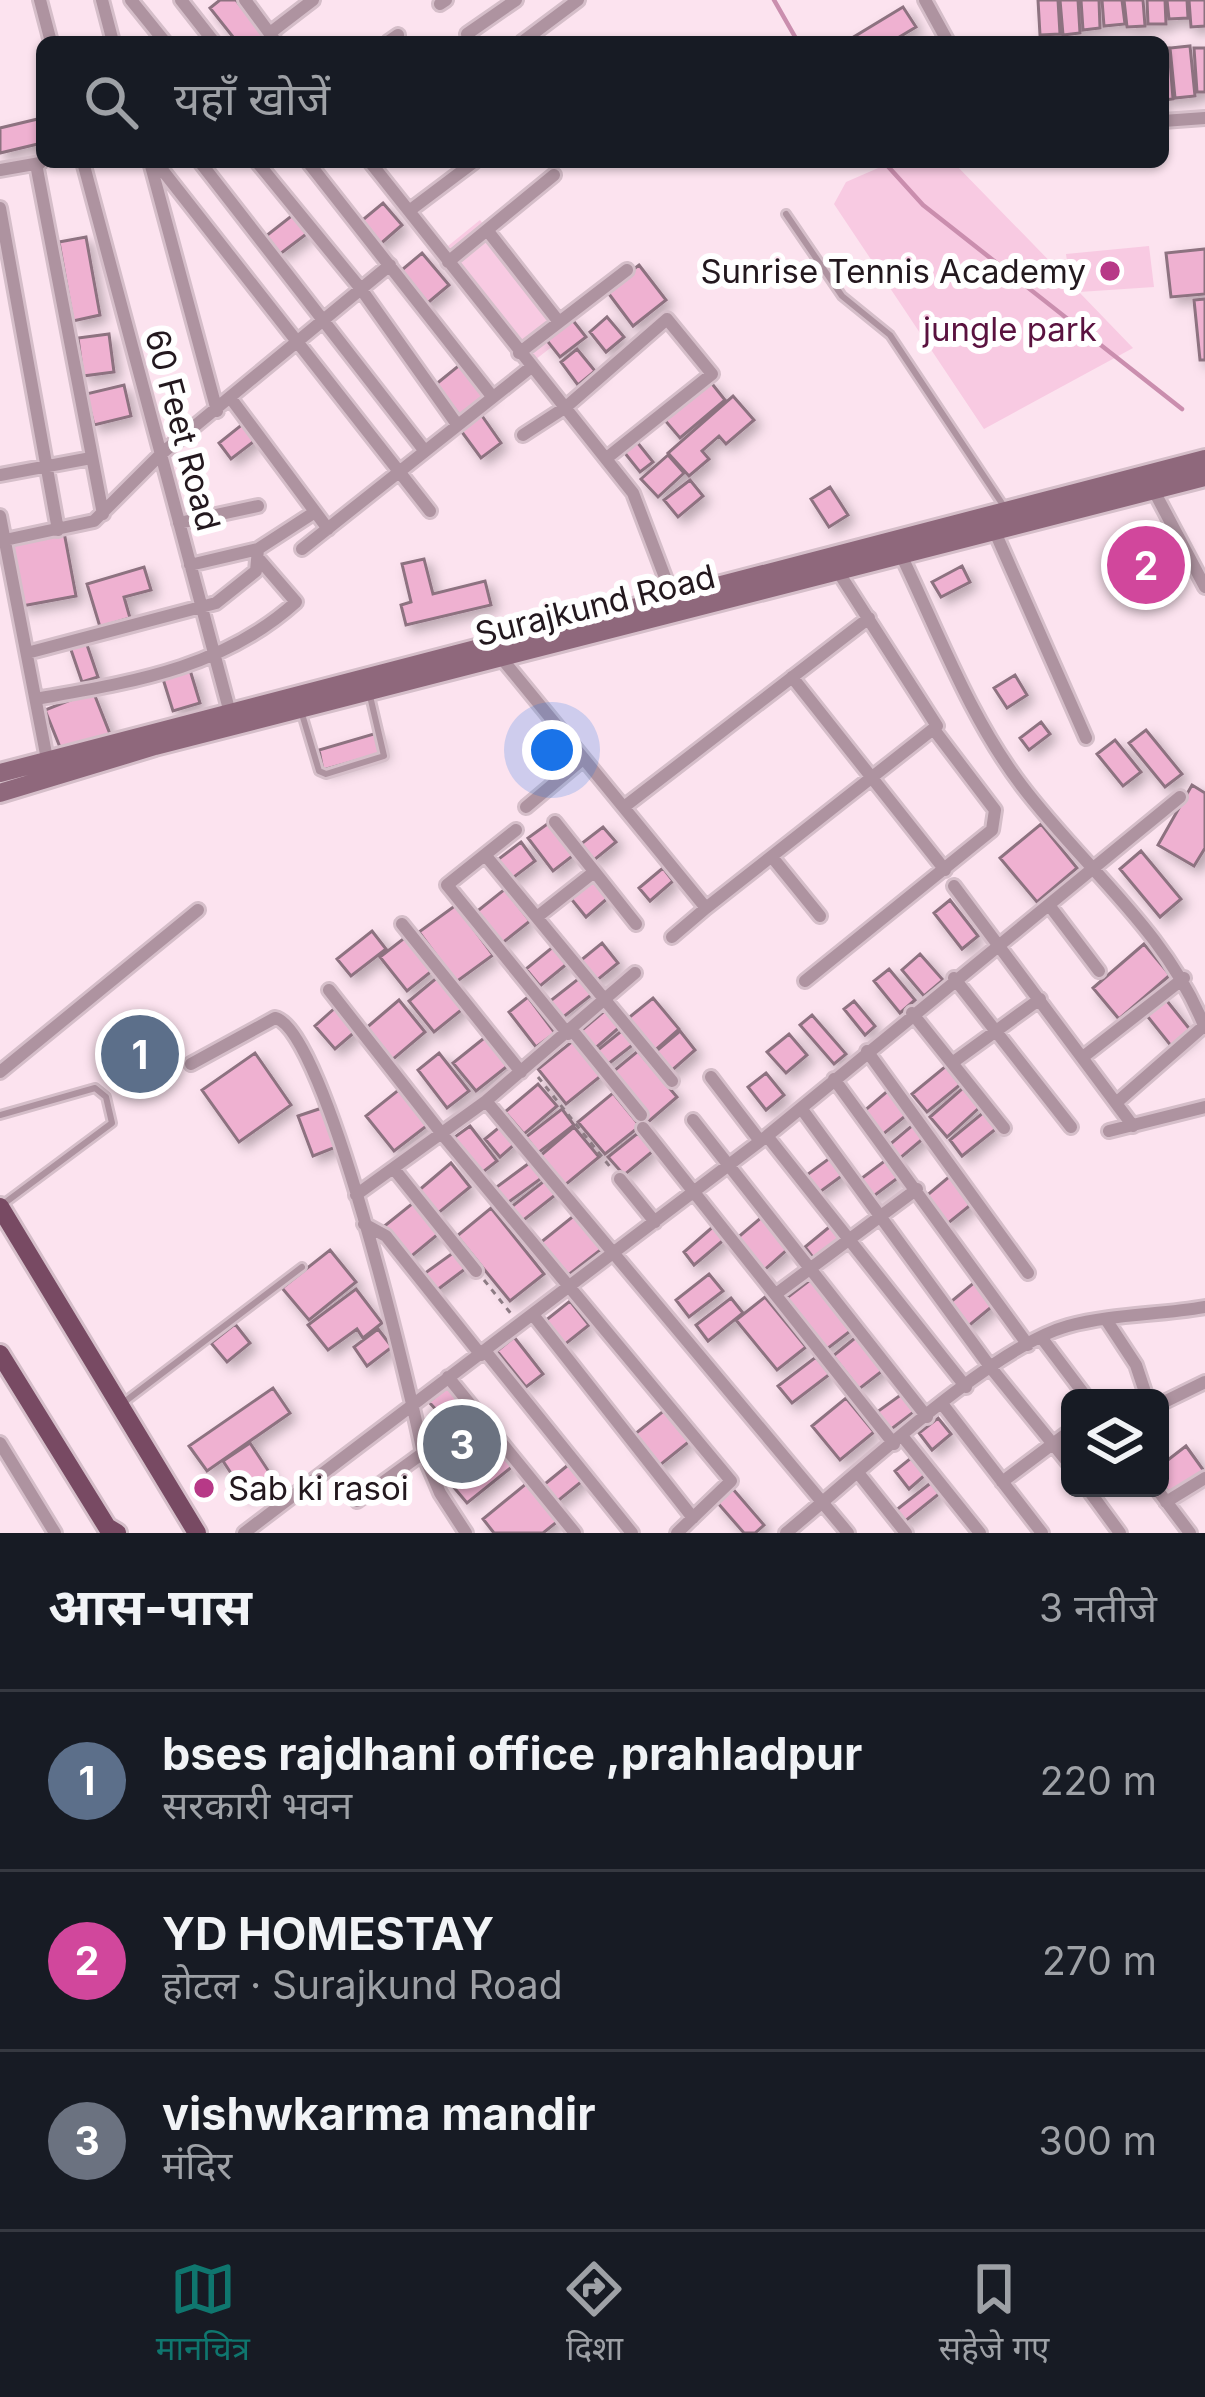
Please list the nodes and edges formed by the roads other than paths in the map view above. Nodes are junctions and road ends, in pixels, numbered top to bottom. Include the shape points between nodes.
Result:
1 (40, 0) edge
2 (103, 0) edge
3 (130, 0) edge
4 (181, 0) edge
5 (245, 0) edge
6 (313, 0) edge
7 (516, 0) edge
8 (578, 0) edge
9 (925, 0) edge
10 (467, 34) dead end
11 (49, 36) edge
12 (111, 36) edge
13 (160, 36) edge
14 (209, 36) edge
15 (271, 36) edge
16 (276, 36) edge
17 (530, 36) edge
18 (945, 36) edge
19 (1205, 118) edge
20 (1169, 121) edge
21 (36, 164) edge
22 (41, 168) edge
23 (85, 168) edge
24 (155, 168) edge
25 (158, 168) edge
26 (205, 168) edge
27 (262, 168) edge
28 (313, 168) edge
29 (377, 168) edge
30 (466, 168) edge
31 (0, 170) edge
32 (554, 175) dead end
33 (0, 208) edge
34 (409, 211) junction
35 (786, 214) dead end
36 (487, 230) junction
37 (448, 262) junction
38 (390, 265) junction
39 (627, 270) dead end
40 (361, 289) junction
41 (326, 320) junction
42 (559, 322) junction
43 (297, 345) junction
44 (519, 353) junction
45 (530, 368) junction
46 (491, 395) junction
47 (232, 400) junction
48 (566, 407) junction
49 (218, 411) junction
50 (456, 423) junction
51 (523, 435) dead end
52 (424, 450) junction
53 (161, 454) junction
54 (608, 457) junction
55 (91, 458) junction
56 (1205, 459) edge
57 (48, 467) junction
58 (398, 471) junction
59 (0, 475) edge
60 (1205, 477) edge
61 (1154, 490) junction
62 (258, 506) dead end
63 (430, 511) dead end
64 (1007, 511) junction
65 (315, 512) junction
66 (103, 514) junction
67 (0, 516) edge
68 (179, 523) junction
69 (328, 529) junction
70 (58, 530) junction
71 (995, 532) junction
72 (4, 540) junction
73 (302, 549) dead end
74 (258, 554) junction
75 (902, 557) junction
76 (190, 565) junction
77 (839, 573) junction
78 (1205, 587) edge
79 (676, 605) junction
80 (201, 607) junction
81 (869, 618) junction
82 (27, 653) junction
83 (216, 659) junction
84 (503, 660) junction
85 (792, 677) junction
86 (369, 693) junction
87 (36, 699) junction
88 (301, 710) junction
89 (230, 712) junction
90 (935, 730) junction
91 (1086, 738) dead end
92 (47, 759) junction
93 (583, 759) junction
94 (0, 773) edge
95 (874, 779) junction
96 (0, 793) edge
97 (1180, 797) dead end
98 (526, 807) dead end
99 (624, 807) junction
100 (555, 822) dead end
101 (516, 830) dead end
102 (486, 856) junction
103 (772, 857) junction
104 (1096, 868) junction
105 (945, 870) junction
106 (594, 872) junction
107 (954, 886) dead end
108 (1049, 904) junction
109 (706, 908) junction
110 (198, 910) dead end
111 (820, 916) dead end
112 (537, 917) junction
113 (402, 924) dead end
114 (636, 924) dead end
115 (672, 937) dead end
116 (999, 944) junction
117 (1100, 970) dead end
118 (635, 973) dead end
119 (954, 978) junction
120 (1184, 978) junction
121 (805, 981) dead end
122 (329, 990) dead end
123 (1040, 999) junction
124 (605, 1000) junction
125 (913, 1013) junction
126 (1205, 1027) edge
127 (998, 1030) junction
128 (570, 1032) junction
129 (867, 1052) junction
130 (1083, 1057) junction
131 (952, 1063) junction
132 (191, 1064) dead end
133 (525, 1069) junction
134 (0, 1072) edge
135 (711, 1077) dead end
136 (834, 1079) junction
137 (672, 1081) dead end
138 (486, 1101) junction
139 (1116, 1103) junction
140 (1205, 1107) edge
141 (800, 1108) junction
142 (0, 1115) edge
143 (693, 1120) dead end
144 (1133, 1126) junction
145 (1072, 1127) dead end
146 (1004, 1128) dead end
147 (1109, 1131) dead end
148 (442, 1134) junction
149 (764, 1139) junction
150 (729, 1165) junction
151 (394, 1169) junction
152 (620, 1179) road end
153 (917, 1189) junction
154 (696, 1191) junction
155 (356, 1196) junction
156 (0, 1206) edge
157 (881, 1217) junction
158 (655, 1222) junction
159 (364, 1224) junction
160 (850, 1241) junction
161 (617, 1252) junction
162 (302, 1267) dead end
163 (812, 1269) junction
164 (476, 1270) road end
165 (1028, 1273) dead end
166 (569, 1288) junction
167 (776, 1294) junction
168 (1205, 1307) edge
169 (534, 1316) junction
170 (1107, 1321) junction
171 (1041, 1337) junction
172 (1028, 1345) junction
173 (483, 1353) junction
174 (0, 1354) edge
175 (991, 1368) junction
176 (448, 1377) junction
177 (1205, 1382) edge
178 (966, 1388) junction
179 (1080, 1389) edge
180 (1144, 1389) edge
181 (1169, 1400) edge
182 (943, 1405) junction
183 (120, 1406) junction
184 (413, 1406) junction
185 (927, 1417) junction
186 (1061, 1438) edge
187 (899, 1440) junction
188 (0, 1443) edge
189 (1054, 1443) junction
190 (423, 1453) junction
191 (1061, 1453) edge
192 (859, 1474) junction
193 (1205, 1478) edge
194 (1002, 1482) junction
195 (1094, 1497) edge
196 (1162, 1497) edge
197 (357, 1501) dead end
198 (1166, 1502) junction
199 (822, 1503) junction
200 (693, 1519) junction
201 (1186, 1531) edge
202 (55, 1533) edge
203 (117, 1533) edge
204 (197, 1533) edge
205 (244, 1533) edge
206 (466, 1533) edge
207 (575, 1533) edge
208 (632, 1533) edge
209 (676, 1533) edge
210 (786, 1533) edge
211 (848, 1533) edge
212 (906, 1533) edge
213 (980, 1533) edge
214 (1042, 1533) edge
215 (1120, 1533) edge

1 - 11 street
2 - 12 street
3 - 13 street
4 - 14 street
5 - 15 street
6 - 16 street
7 - 10 street
8 - 17 street
9 - 18 street
19 - 20 street
21 - 31 street
22 - 55 street
23 - 53 street, 60 Feet Road
24 - 49 street
25 - 43 street
26 - 41 street
27 - 40 street
28 - 38 street
29 - 34 street
30 - 34 street
32 - 36 street
33 - 57 street
34 - 37 street
35 - 64 lane via 842,296 893,339
36 - 37 street
36 - 42 street
37 - 44 street
38 - 40 street
38 - 46 street
39 - 42 street
40 - 41 street
40 - 50 street
41 - 43 street
41 - 52 street
42 - 44 street
43 - 47 street
43 - 58 street
44 - 45 street
45 - 46 street
45 - 48 street
46 - 50 street
47 - 49 street
47 - 65 street
48 - 51 street
48 - 54 street
48 - 54 street via 667,319 712,374
49 - 53 street
50 - 52 street
52 - 58 street
53 - 66 street
53 - 68 street, 60 Feet Road
54 - 79 street via 640,506
55 - 57 street
55 - 66 street
56 - 64 main road, Surajkund Road
57 - 59 street
57 - 70 street
58 - 63 street
58 - 69 street
60 - 61 main road, Surajkund Road
61 - 71 main road, Surajkund Road
61 - 78 street
62 - 68 street
64 - 79 main road, Surajkund Road
65 - 69 street
65 - 74 street
66 - 70 street
67 - 72 street
68 - 76 street, 60 Feet Road
69 - 73 street
70 - 72 street
71 - 75 main road, Surajkund Road
71 - 91 street
72 - 82 street
74 - 76 street
74 - 80 street via 256,571
74 - 83 street via 296,602
75 - 77 main road, Surajkund Road
75 - 104 street via 1018,782
76 - 80 street, 60 Feet Road
77 - 79 main road, Surajkund Road
77 - 81 street
79 - 84 main road, Surajkund Road
79 - 89 main road, Surajkund Road
80 - 82 street
80 - 83 street, 60 Feet Road
81 - 85 street
81 - 90 street via 937,721
82 - 87 street
83 - 87 street
83 - 89 street, 60 Feet Road
84 - 86 main road, Surajkund Road
84 - 93 street
85 - 95 street
85 - 99 street
86 - 88 main road, Surajkund Road
86 - 88 lane via 384,756 326,774
87 - 92 street
88 - 96 main road, Surajkund Road
89 - 92 main road, Surajkund Road
90 - 95 street
90 - 105 street via 997,818
92 - 94 main road, Surajkund Road
93 - 98 street
93 - 99 street
95 - 103 street
95 - 105 street
97 - 104 street
99 - 109 street
100 - 106 street
101 - 102 street
102 - 112 street
102 - 128 street via 447,885
103 - 109 street
103 - 111 street
104 - 108 street
104 - 120 street
105 - 121 street
106 - 112 street
106 - 114 street
107 - 116 street
108 - 116 street
108 - 117 street
109 - 115 street
110 - 134 street
112 - 124 street
113 - 133 street
116 - 119 street
116 - 123 street
118 - 124 street
119 - 125 street
119 - 127 street
120 - 126 street
120 - 130 street
122 - 148 street
123 - 127 street
123 - 130 street
124 - 128 street
124 - 137 street
125 - 129 street
125 - 131 street
126 - 139 street
127 - 131 street
127 - 145 street
128 - 133 street
128 - 154 street
129 - 136 street
129 - 165 street
130 - 139 street
131 - 146 street
132 - 155 street via 275,1018 287,1023 319,1073
133 - 138 street
135 - 149 street
136 - 141 street
136 - 153 street
138 - 148 street
138 - 161 street
139 - 144 street
140 - 144 street
141 - 149 street
141 - 157 street
142 - 156 lane via 95,1088 113,1115
143 - 150 street
144 - 147 street
148 - 151 street
148 - 166 street
149 - 150 street
149 - 160 street
150 - 154 street
150 - 163 street
151 - 155 street
151 - 164 street
152 - 158 street
153 - 157 street
153 - 172 street
154 - 158 street
154 - 167 street
155 - 159 street
156 - 183 main road
157 - 160 street
157 - 175 street
158 - 161 street
159 - 173 street via 386,1236
159 - 184 street
160 - 163 street
160 - 178 street
161 - 166 street
161 - 199 street
162 - 183 lane
163 - 167 street
163 - 185 street
166 - 169 street
166 - 200 street via 731,1481
167 - 187 street
168 - 170 street
169 - 173 street
169 - 200 street
170 - 171 street
170 - 180 street
171 - 172 street
171 - 179 street
172 - 175 street
173 - 176 street
173 - 208 street
174 - 203 main road
175 - 178 street
175 - 189 street
176 - 184 street
176 - 207 street
177 - 181 street
178 - 182 street
182 - 185 street
182 - 194 street
183 - 204 main road
184 - 190 street
184 - 205 street
185 - 187 street
186 - 189 street
187 - 192 street
187 - 213 street
188 - 202 street
189 - 191 street
189 - 194 street
190 - 197 street
190 - 206 street
192 - 199 street
192 - 212 street
193 - 198 street
194 - 214 street
195 - 215 street
196 - 198 street
198 - 201 street
199 - 210 street
199 - 211 street
200 - 209 street

